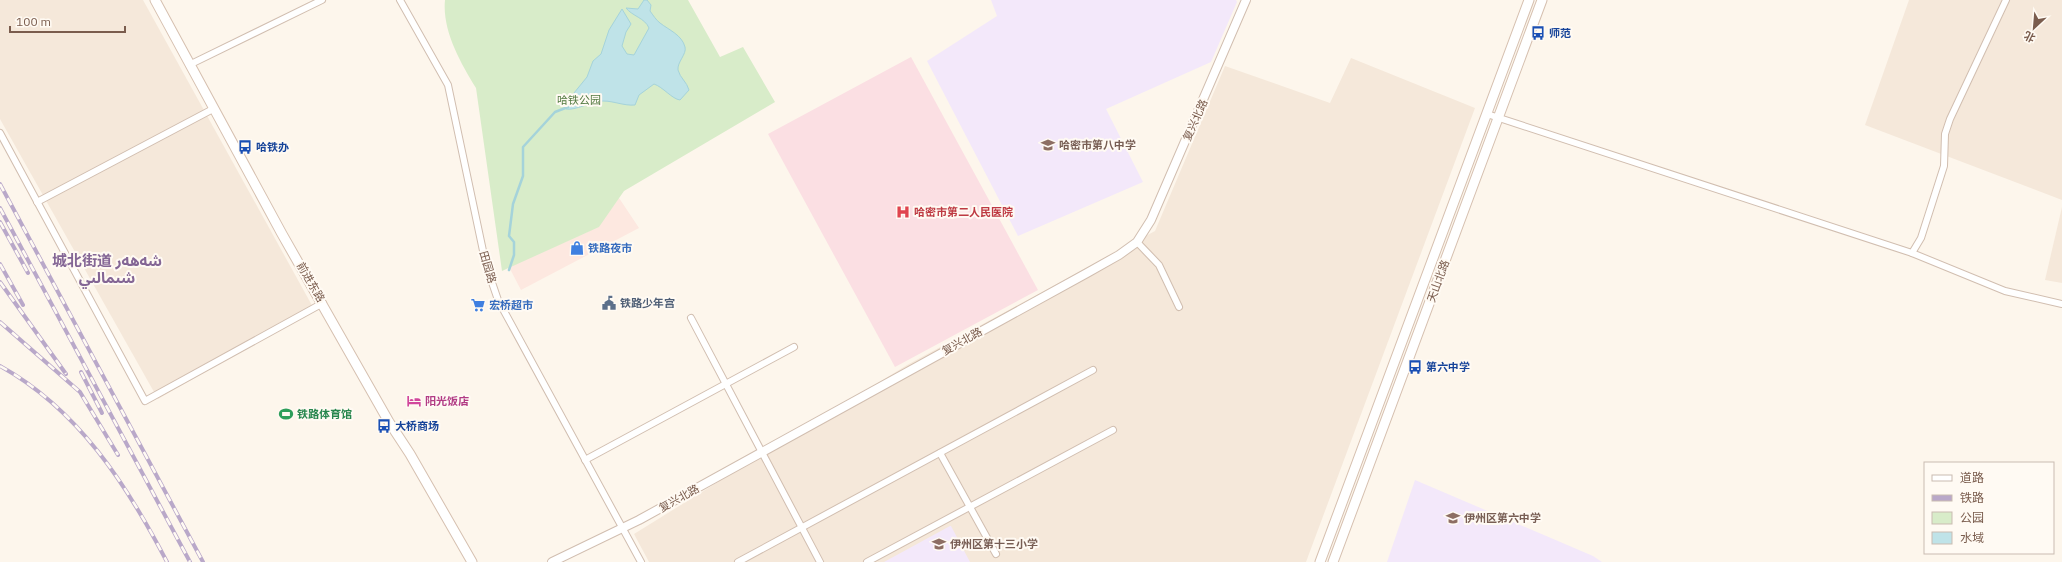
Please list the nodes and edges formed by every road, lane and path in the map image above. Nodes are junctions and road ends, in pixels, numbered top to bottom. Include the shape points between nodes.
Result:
1 (155, 0) edge
2 (322, 0) edge
3 (400, 0) edge
4 (1246, 0) edge
5 (1529, 0) edge
6 (1542, 0) edge
7 (2006, 0) edge
8 (189, 65) junction
9 (213, 108) junction
10 (1486, 114) junction
11 (1498, 118) junction
12 (0, 133) edge
13 (37, 202) junction
14 (1137, 242) junction
15 (1912, 254) junction
16 (323, 303) junction
17 (2062, 304) edge
18 (1179, 307) dead end
19 (691, 318) dead end
20 (794, 347) dead end
21 (1093, 370) dead end
22 (726, 385) junction
23 (1113, 430) dead end
24 (762, 452) junction
25 (940, 453) junction
26 (585, 460) junction
27 (969, 507) junction
28 (623, 528) junction
29 (802, 528) junction
30 (996, 554) dead end
31 (472, 562) edge
32 (552, 562) edge
33 (641, 562) edge
34 (738, 562) edge
35 (820, 562) edge
36 (867, 562) edge
37 (1320, 562) edge
38 (1333, 562) edge

1 - 8 main road, 前进东路
2 - 8 street
3 - 26 street, 田园路 via 448,86 486,265 498,300
4 - 14 street, 复兴北路 via 1151,220
5 - 10 main road
6 - 11 main road, 天山北路
7 - 15 street via 1950,119 1945,134 1944,166 1921,238
8 - 9 main road, 前进东路
9 - 13 street
9 - 16 main road, 前进东路
10 - 11 street
10 - 37 main road
11 - 15 street
11 - 38 main road, 天山北路
12 - 13 street
13 - 16 street via 145,401
14 - 18 street via 1159,265
14 - 24 street, 复兴北路 via 1087,274
15 - 17 street via 2005,291
16 - 31 main road, 前进东路
19 - 22 street
20 - 22 street
21 - 25 street
22 - 24 street
22 - 26 street
23 - 27 street
24 - 28 street, 复兴北路
24 - 29 street
25 - 27 street
25 - 29 street
26 - 28 street, 田园路
27 - 30 street
27 - 36 street
28 - 32 street, 复兴北路
28 - 33 street, 田园路
29 - 34 street
29 - 35 street

